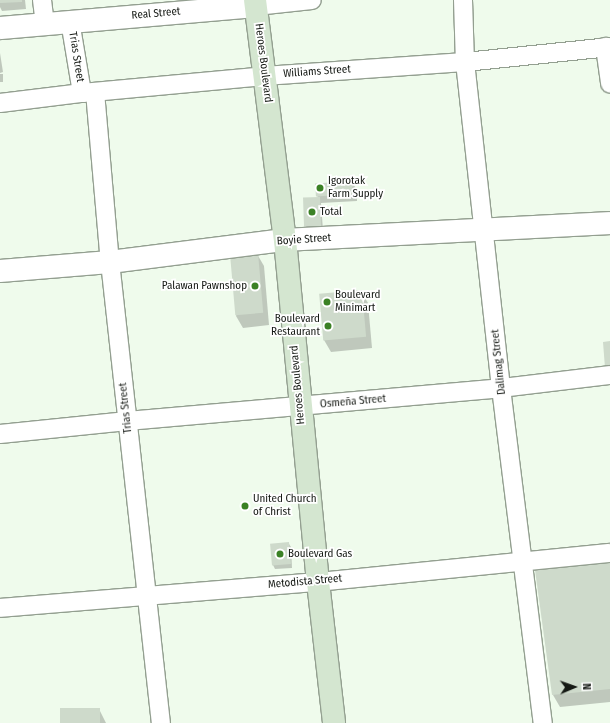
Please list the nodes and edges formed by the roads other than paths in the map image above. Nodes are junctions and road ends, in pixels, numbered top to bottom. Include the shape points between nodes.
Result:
1 (42, 0) edge
2 (312, 0) edge
3 (463, 0) edge
4 (255, 3) edge
5 (70, 22) junction
6 (45, 24) junction
7 (0, 28) edge
8 (607, 47) edge
9 (465, 62) junction
10 (264, 76) junction
11 (610, 84) edge
12 (88, 92) junction
13 (0, 103) edge
14 (610, 223) edge
15 (484, 230) junction
16 (284, 240) junction
17 (110, 262) junction
18 (0, 272) edge
19 (610, 376) edge
20 (501, 388) junction
21 (300, 407) junction
22 (127, 421) junction
23 (0, 434) edge
24 (610, 553) edge
25 (524, 561) junction
26 (318, 582) junction
27 (147, 594) junction
28 (0, 608) edge
29 (161, 723) edge
30 (334, 723) edge
31 (543, 723) edge

1 - 6 street
2 - 4 street, Real Street
3 - 9 street, Dalimag Street
4 - 5 street, Real Street
4 - 10 main road, Heroes Boulevard
5 - 6 street, Real Street
5 - 12 street, Trias Street
6 - 7 street, Real Street
8 - 9 street, Williams Street
8 - 11 street
9 - 10 street, Williams Street
9 - 15 street, Dalimag Street
10 - 12 street, Williams Street
10 - 16 main road, Heroes Boulevard
12 - 13 street, Williams Street
12 - 17 street, Trias Street
14 - 15 street, Boyie Street
15 - 16 street, Boyie Street
15 - 20 street, Dalimag Street
16 - 17 street, Boyie Street
16 - 21 main road, Heroes Boulevard
17 - 18 street, Boyie Street
17 - 22 street, Trias Street
19 - 20 street, Osmeña Street
20 - 21 street, Osmeña Street
20 - 25 street, Dalimag Street
21 - 22 street, Osmeña Street
21 - 26 main road, Heroes Boulevard
22 - 23 street, Osmeña Street
22 - 27 street, Trias Street
24 - 25 street, Metodista Street
25 - 26 street, Metodista Street
25 - 31 street, Dalimag Street
26 - 27 street, Metodista Street
26 - 30 main road, Heroes Boulevard
27 - 28 street, Metodista Street
27 - 29 street, Trias Street

